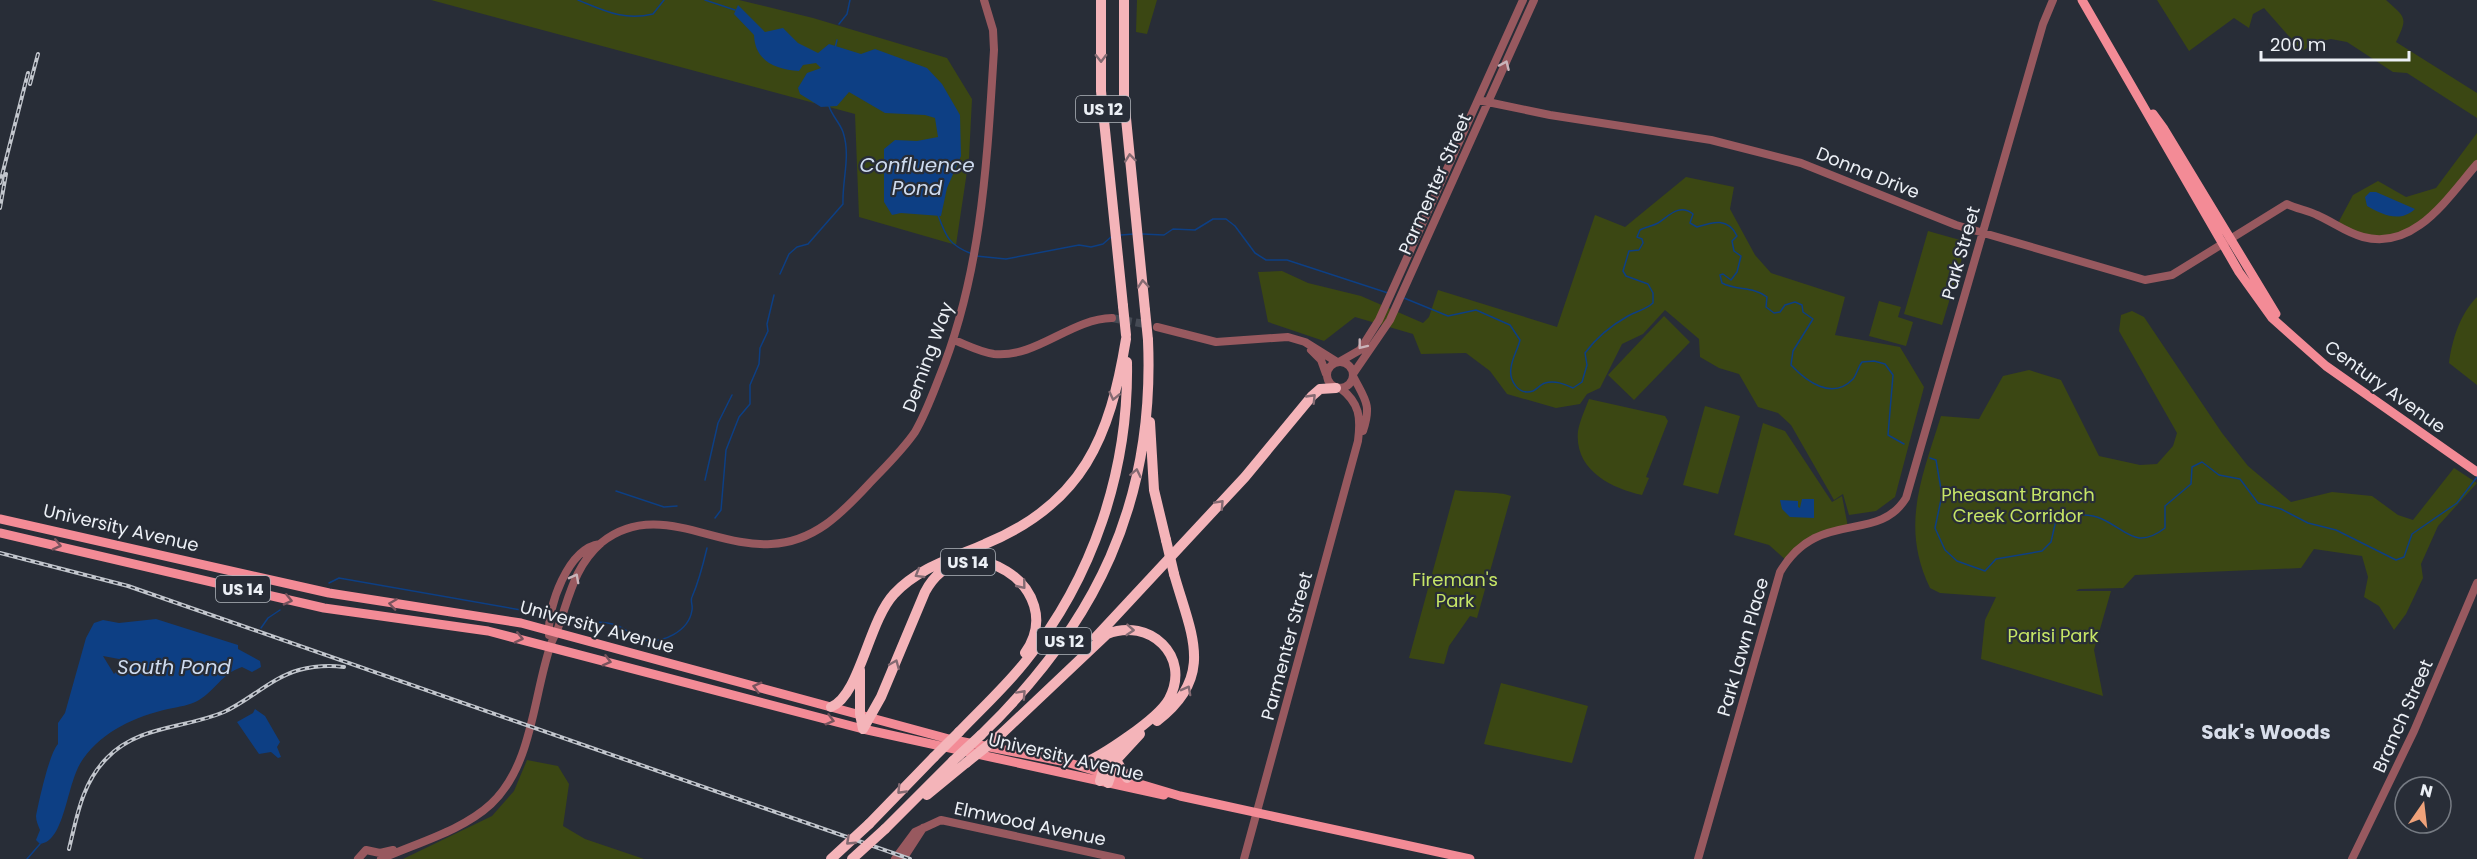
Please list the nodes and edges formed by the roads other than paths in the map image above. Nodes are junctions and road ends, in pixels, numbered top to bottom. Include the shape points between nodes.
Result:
1 (984, 0) edge
2 (1101, 0) edge
3 (1124, 0) edge
4 (1523, 0) edge
5 (1534, 0) edge
6 (2053, 0) edge
7 (2082, 0) edge
8 (1478, 100) junction
9 (1488, 103) junction
10 (2477, 164) edge
11 (1983, 234) junction
12 (2227, 242) junction
13 (1112, 318) tunnel mouth
14 (1157, 327) tunnel mouth
15 (1126, 337) junction
16 (1277, 337) junction
17 (954, 340) junction
18 (1338, 362) junction
19 (1353, 375) junction
20 (1326, 376) junction
21 (1149, 384) junction
22 (1338, 388) junction
23 (1358, 441) junction
24 (2475, 471) edge
25 (1894, 512) joint
26 (0, 519) edge
27 (0, 533) edge
28 (2477, 583) edge
29 (553, 631) junction
30 (550, 645) junction
31 (1081, 656) junction
32 (860, 667) junction
33 (991, 698) junction
34 (831, 707) junction
35 (865, 716) junction
36 (863, 729) junction
37 (1119, 742) junction
38 (1116, 760) junction
39 (1080, 765) junction
40 (1105, 777) junction
41 (1127, 778) junction
42 (1179, 795) junction
43 (909, 804) junction
44 (1257, 813) junction
45 (923, 828) junction
46 (398, 850) junction
47 (378, 857) edge
48 (358, 859) edge
49 (393, 859) edge
50 (831, 859) edge
51 (852, 859) edge
52 (895, 859) edge
53 (903, 859) edge
54 (1121, 859) edge
55 (1244, 859) edge
56 (1470, 859) edge
57 (1698, 859) edge
58 (2352, 859) edge

1 - 17 street, Deming Way via 994,50 986,186
2 -> 15 highway, US 12, bridge via 1101,91
21 -> 3 highway, US 12, bridge via 1122,68
4 - 8 street, Parmenter Street
9 -> 5 street, Parmenter Street
6 - 11 street, Park Street
7 - 12 main road, Century Avenue via 2150,114 2164,129
8 - 9 street, Donna Drive
8 -> 18 street, Parmenter Street via 1386,304 1360,350
9 - 11 street, Donna Drive via 1711,140 1802,163
9 - 19 street, Parmenter Street via 1397,306
10 - 12 street, Donna Drive via 2425,223 2406,234 2385,239 2362,237 2287,204
11 - 12 street, Donna Drive via 2150,280 2167,277
11 - 25 street, Park Street via 1908,491
12 - 24 main road, Century Avenue via 2279,322 2326,366
13 - 17 street via 1092,320 1012,354 991,354
14 - 16 street via 1216,342
15 -> 32 highway via 1104,431 1092,458 1071,487 1045,512 1018,530 934,565 907,581 876,619
15 - 33 highway, US 12 via 1122,437 1101,526 1072,594 1023,665
16 - 18 street via 1305,342
16 - 20 street via 1312,350 1321,360
17 - 29 street, Deming Way via 911,437 842,513 822,528 795,540 763,544 743,543 680,526 655,524 626,530 600,544 573,580
18 - 19 street via 1347,364
18 - 20 street via 1328,369
19 - 22 street via 1350,383
19 - 23 street, Parmenter Street via 1368,406
20 - 22 street
38 -> 21 highway, bridge via 1131,741 1174,708 1186,693 1195,654 1154,490
43 -> 21 highway, US 12, bridge via 1047,664 1088,605 1116,544 1131,496
22 - 23 street, Parmenter Street via 1351,397 1359,410
31 -> 22 highway via 1245,477 1312,396 1322,389
23 - 44 street, Parmenter Street
25 - 57 street, Park Lawn Place via 1874,523 1839,528 1814,537 1795,552 1780,572
29 -> 26 main road, University Avenue / US 14 via 477,615 329,593
27 -> 30 main road, University Avenue / US 14 via 324,608 488,631
28 - 58 street, Branch Street via 2414,731
29 - 30 street, Deming Way
34 -> 29 main road, University Avenue / US 14
30 -> 36 main road, University Avenue / US 14
30 - 46 street, Deming Way via 519,760 502,793 473,818
31 -> 37 highway via 1107,634 1126,629 1152,636 1171,657 1175,678 1166,703
31 - 43 highway, bridge via 996,739 921,800
32 - 34 highway via 844,698
32 - 35 highway
35 -> 33 highway, US 14 via 928,585 948,568 966,562 984,562 1008,571 1028,591 1033,605 1035,627 1029,647
33 -> 50 highway, US 12, bridge
34 - 35 main road, University Avenue / US 14
35 - 36 highway, US 14
35 - 39 main road, University Avenue / US 14 via 949,739
36 - 40 main road, University Avenue / US 14
37 - 39 highway
37 - 40 highway
38 - 40 highway
38 - 41 highway
39 - 40 main road, University Avenue
40 - 41 main road, University Avenue
40 - 42 main road, University Avenue via 1140,791
41 - 42 main road, University Avenue
42 - 44 main road, University Avenue
43 - 51 highway, US 12, bridge
44 - 55 street, Parmenter Street
44 - 56 main road, University Avenue
45 - 52 street via 915,832
45 - 53 street
45 - 54 street, Elmwood Avenue via 932,822 946,821
46 - 47 street, Deming Way
46 - 49 street
47 - 48 street, Deming Way via 364,851

